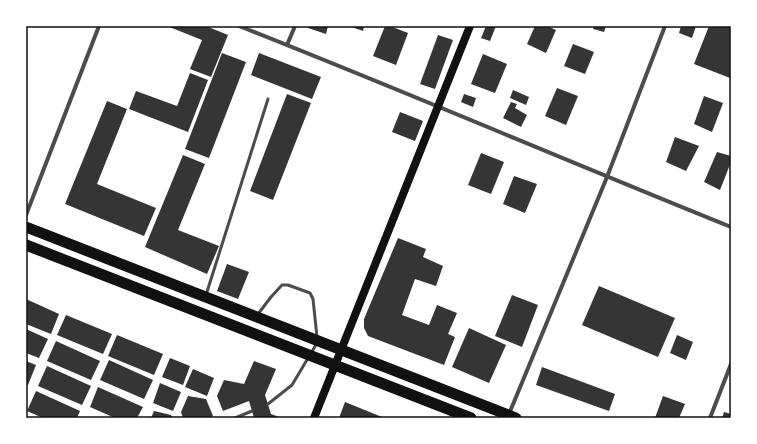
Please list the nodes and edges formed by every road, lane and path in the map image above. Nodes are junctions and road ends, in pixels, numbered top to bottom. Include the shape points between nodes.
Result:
1 (99, 26) edge
2 (239, 26) edge
3 (295, 26) edge
4 (470, 26) edge
5 (665, 26) edge
6 (287, 45) junction
7 (268, 99) dead end
8 (439, 106) junction
9 (607, 177) junction
10 (26, 216) edge
11 (731, 226) edge
12 (26, 227) edge
13 (26, 245) edge
14 (205, 296) junction
15 (256, 317) junction
16 (318, 342) junction
17 (340, 351) junction
18 (310, 357) junction
19 (731, 364) edge
20 (335, 366) junction
21 (268, 404) dead end
22 (252, 411) dead end
23 (511, 417) edge
24 (236, 418) edge
25 (314, 418) edge
26 (471, 418) edge
27 (710, 418) edge

1 - 10 street
2 - 6 street
3 - 6 street
4 - 8 main road
5 - 9 street
6 - 8 street
7 - 14 lane
8 - 9 street
8 - 17 main road
9 - 11 street
9 - 23 street
12 - 14 highway
13 - 18 highway
14 - 15 highway
15 - 16 highway
15 - 16 lane via 282,285 310,293 313,298
16 - 17 highway
16 - 18 lane
17 - 20 main road
17 - 23 highway
18 - 20 highway
18 - 21 lane via 292,385
19 - 27 street
20 - 25 main road
20 - 26 highway
22 - 24 lane

